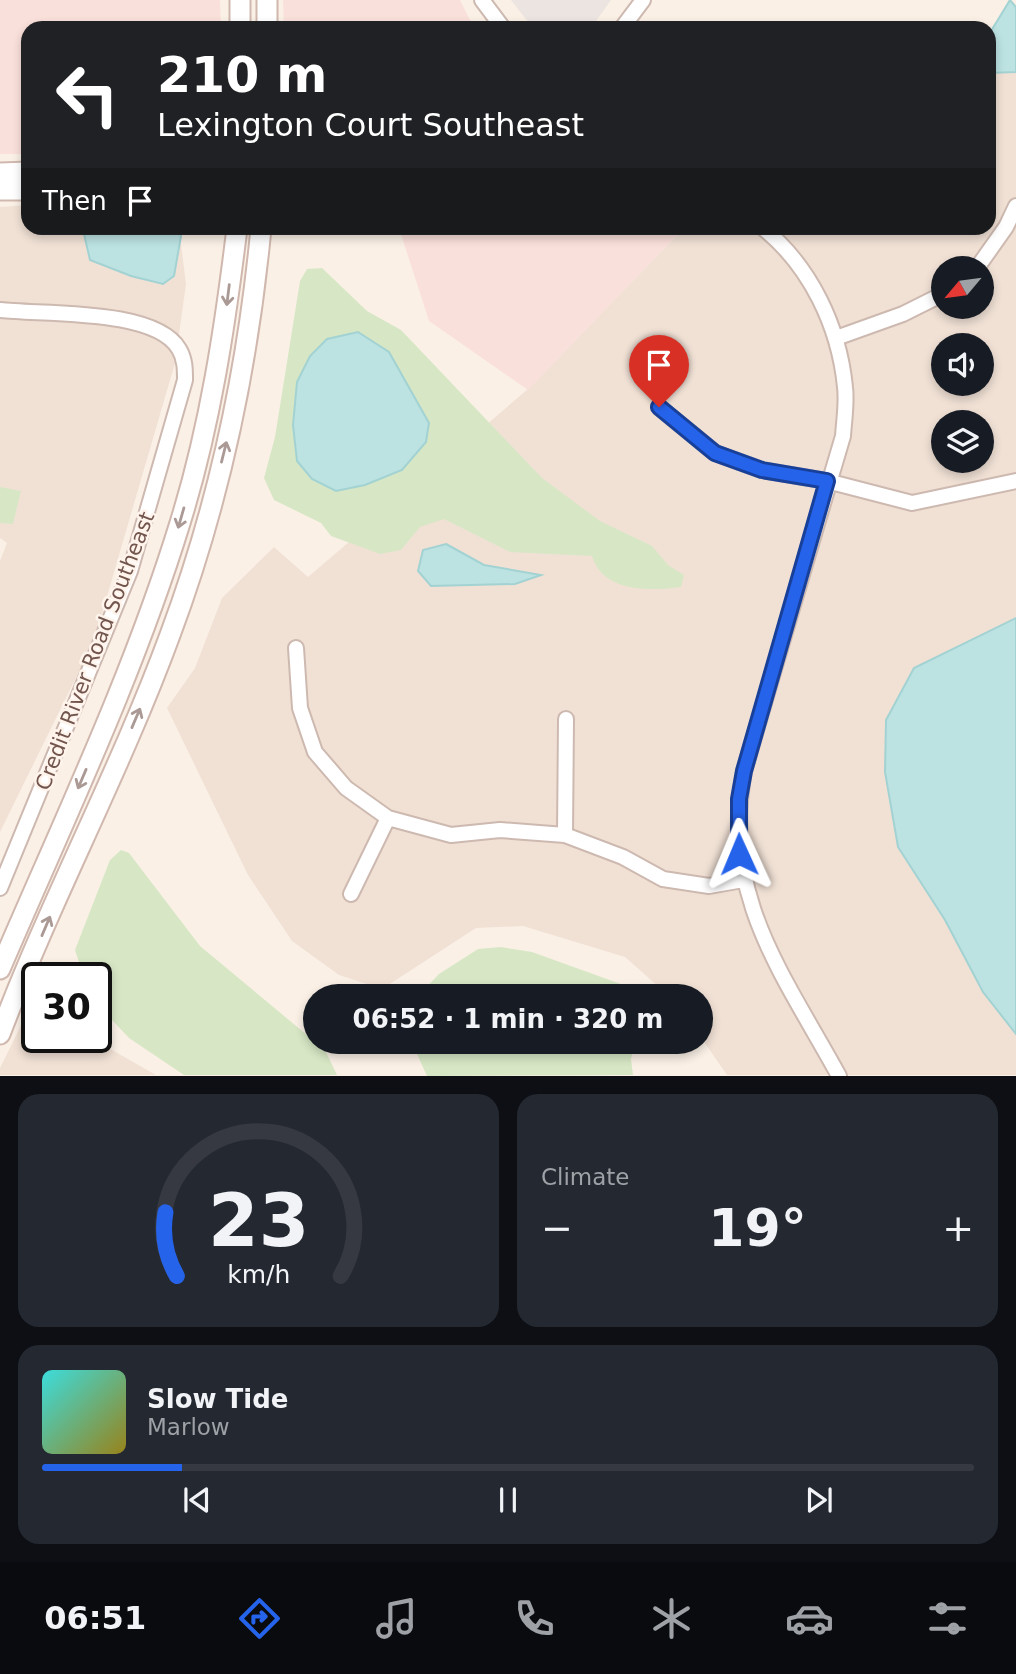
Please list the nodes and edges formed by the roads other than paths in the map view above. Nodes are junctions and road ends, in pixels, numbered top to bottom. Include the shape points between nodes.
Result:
1 (240, 0) edge
2 (267, 0) edge
3 (482, 0) edge
4 (643, 0) edge
5 (240, 21) edge
6 (267, 21) edge
7 (498, 21) edge
8 (627, 21) edge
9 (21, 172) edge
10 (0, 173) edge
11 (0, 190) edge
12 (21, 190) edge
13 (1016, 206) edge
14 (236, 235) edge
15 (260, 235) edge
16 (769, 235) edge
17 (985, 256) edge
18 (931, 301) edge
19 (0, 310) edge
20 (836, 338) junction
21 (659, 407) dead end
22 (827, 481) junction
23 (1016, 481) edge
24 (296, 648) dead end
25 (566, 719) dead end
26 (388, 818) junction
27 (565, 835) junction
28 (743, 880) junction
29 (0, 888) edge
30 (351, 894) dead end
31 (0, 969) edge
32 (0, 1034) edge
33 (839, 1076) edge

1 - 5 main road
2 - 6 main road
3 - 7 street
4 - 8 street
9 - 10 main road
11 - 12 main road
13 - 17 street
14 -> 31 main road via 218,362 180,522 125,678
32 -> 15 main road via 155,674 188,580 232,420
16 - 20 street via 812,281
18 - 20 street
19 - 29 street, Credit River Road Southeast via 99,315 156,330 179,347 185,370 178,411 130,571
20 - 22 street via 846,388 843,436
21 - 22 street via 715,453 762,470
22 - 23 street via 912,503
22 - 28 street via 744,771 738,826
24 - 26 street via 300,708 315,752 346,788
25 - 27 street
26 - 27 street via 451,835 500,830
26 - 30 street
27 - 28 street via 663,879 709,886
28 - 33 street via 761,932

